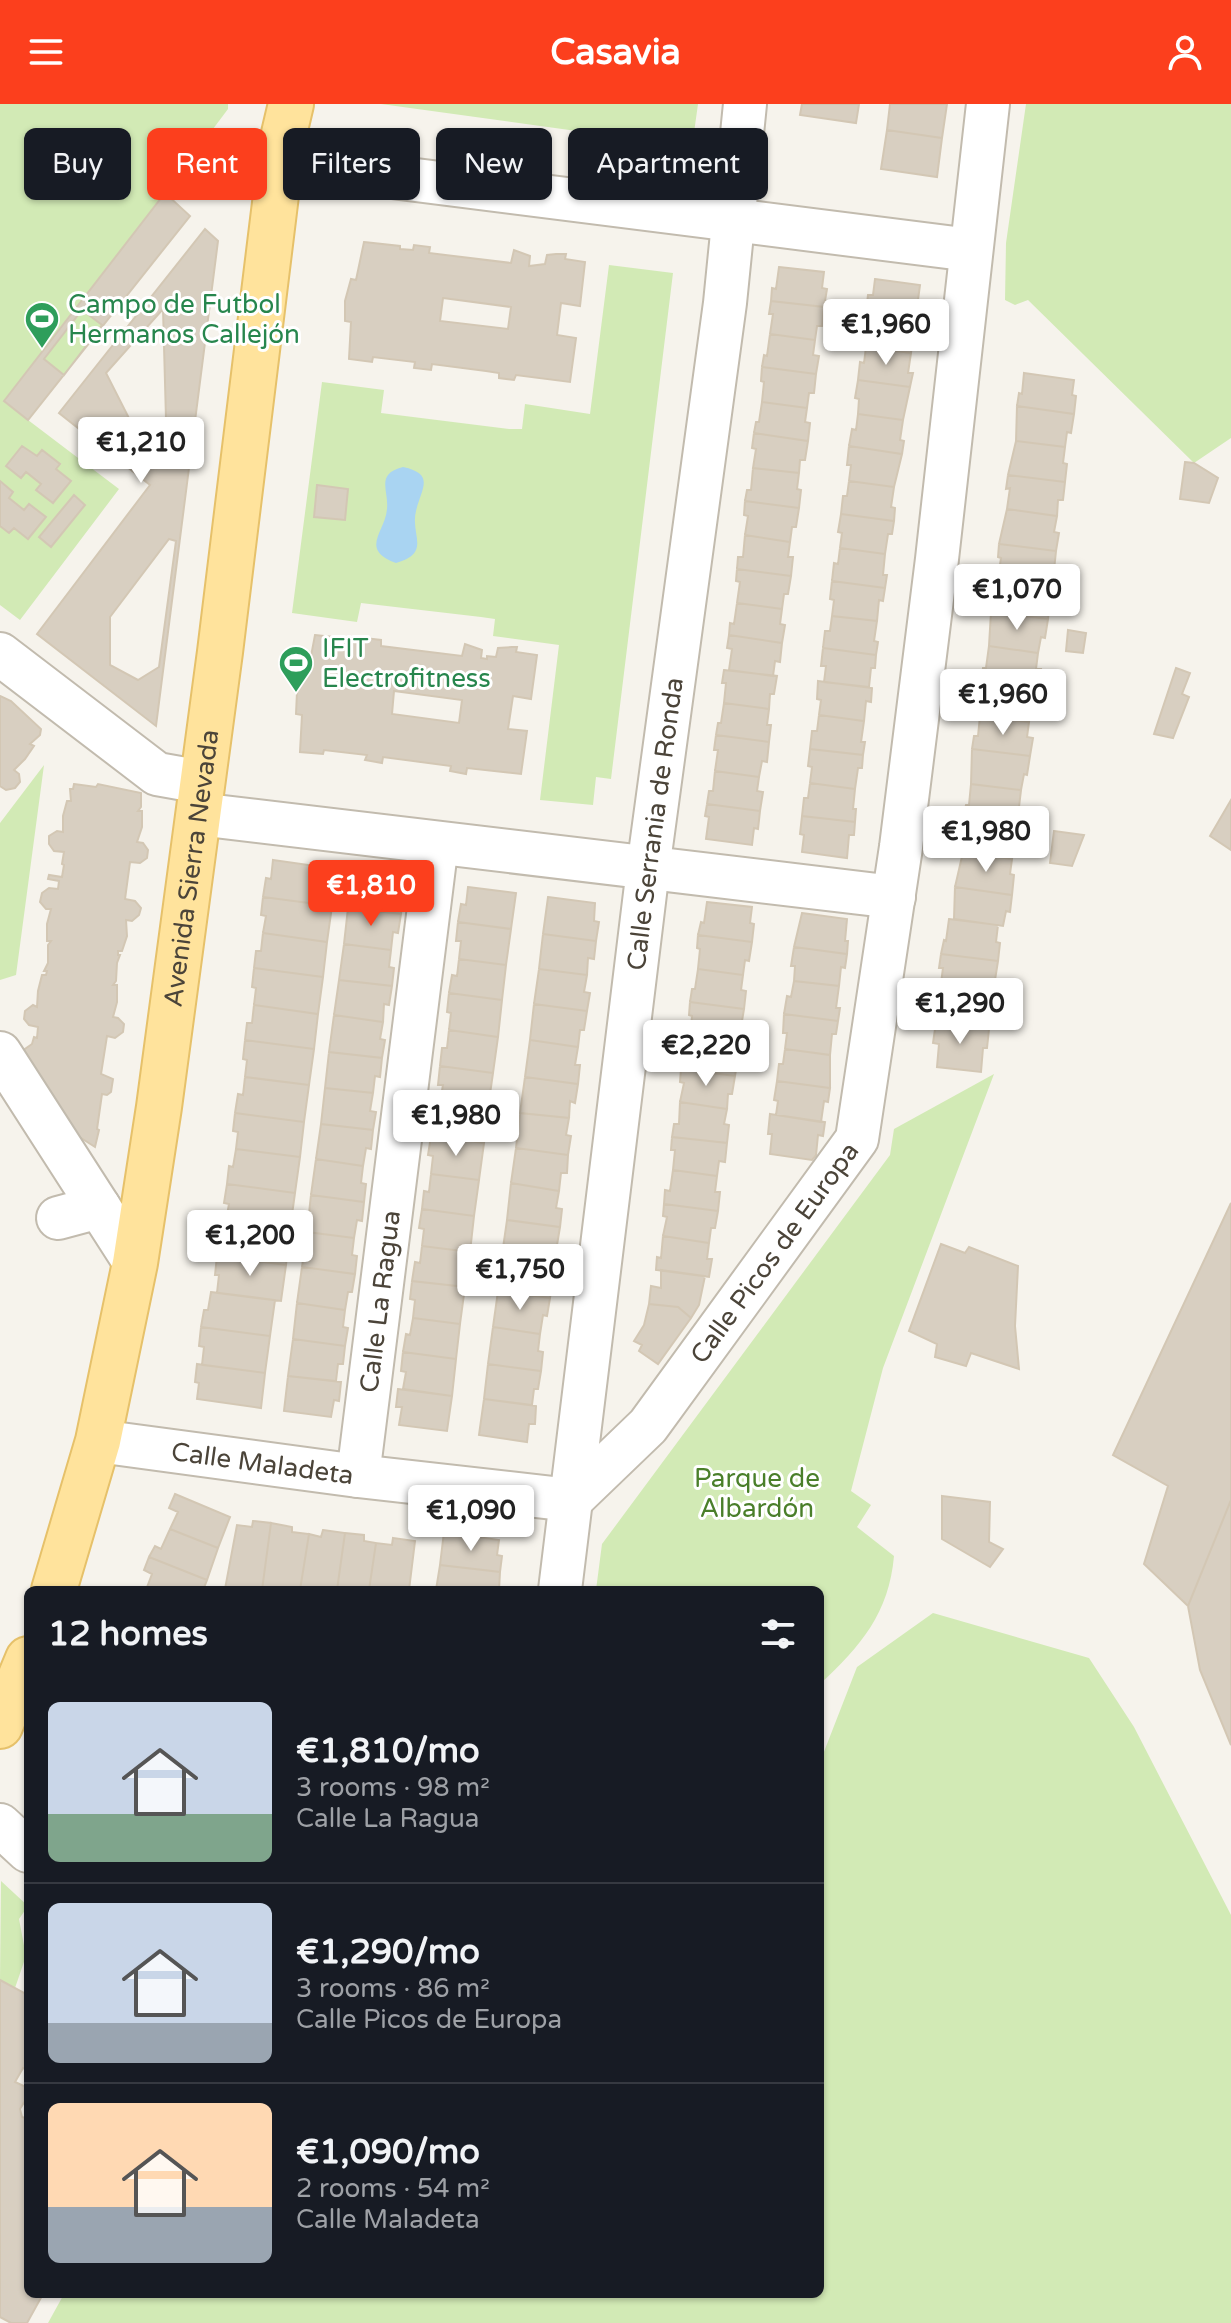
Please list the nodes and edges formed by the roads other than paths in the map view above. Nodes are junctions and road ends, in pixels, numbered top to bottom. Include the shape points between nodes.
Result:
1 (745, 104) edge
2 (988, 104) edge
3 (283, 127) edge
4 (734, 220) junction
5 (971, 250) junction
6 (0, 654) edge
7 (200, 798) junction
8 (437, 843) junction
9 (648, 869) junction
10 (894, 897) junction
11 (0, 1053) edge
12 (99, 1207) junction
13 (58, 1218) dead end
14 (135, 1263) junction
15 (98, 1441) junction
16 (358, 1476) junction
17 (571, 1500) junction
18 (55, 1586) edge
19 (560, 1586) edge
20 (24, 1669) edge
21 (0, 1726) edge
22 (0, 1825) edge
23 (24, 1847) edge

1 - 4 street, Calle Serrania de Ronda
2 - 5 street, Calle Picos de Europa
3 - 4 street
3 - 7 main road, Avenida Sierra Nevada
4 - 5 street
4 - 9 street, Calle Serrania de Ronda
5 - 10 street, Calle Picos de Europa
6 - 7 street via 157,774
7 - 8 street
7 - 14 main road, Avenida Sierra Nevada
8 - 9 street
8 - 16 street, Calle La Ragua
9 - 10 street
9 - 17 street, Calle Serrania de Ronda
10 - 17 street, Calle Picos de Europa via 857,1139 648,1426
11 - 12 street
12 - 13 street
12 - 14 street
14 - 15 main road, Avenida Sierra Nevada
15 - 16 street, Calle Maladeta
15 - 18 main road, Avenida Sierra Nevada
16 - 17 street, Calle Maladeta
17 - 19 street, Calle Serrania de Ronda
20 - 21 main road
22 - 23 street

